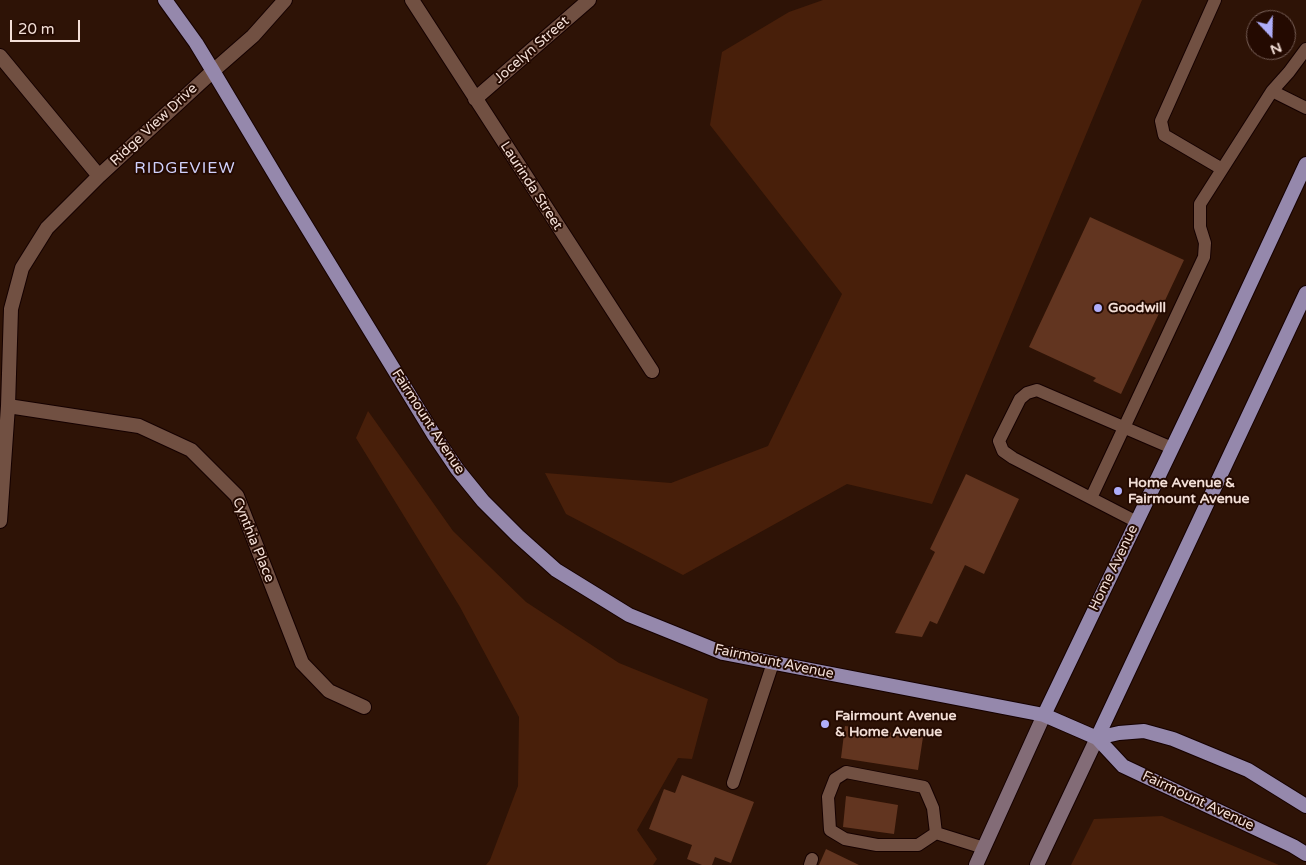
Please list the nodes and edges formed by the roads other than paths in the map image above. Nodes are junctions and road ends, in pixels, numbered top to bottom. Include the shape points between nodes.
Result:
1 (164, 0) edge
2 (285, 0) edge
3 (412, 0) edge
4 (589, 0) edge
5 (1215, 0) edge
6 (1306, 49) edge
7 (0, 56) edge
8 (213, 70) junction
9 (1272, 91) junction
10 (475, 99) junction
11 (1306, 108) edge
12 (1306, 164) edge
13 (1222, 168) junction
14 (99, 176) junction
15 (1306, 293) edge
16 (652, 371) dead end
17 (8, 406) junction
18 (1125, 427) junction
19 (1172, 448) junction
20 (1091, 498) junction
21 (0, 521) edge
22 (1137, 522) junction
23 (773, 663) junction
24 (364, 707) dead end
25 (1044, 715) junction
26 (1097, 738) junction
27 (733, 783) dead end
28 (1306, 806) edge
29 (936, 832) junction
30 (984, 848) junction
31 (1306, 854) edge
32 (976, 865) edge
33 (1037, 865) edge

1 - 8 main road, Fairmount Avenue
2 - 8 street, Ridge View Drive via 253,36
3 - 10 street, Laurinda Street
4 - 10 street, Jocelyn Street
5 - 13 lane via 1161,121 1164,135
6 - 9 lane
7 - 14 street
8 - 14 street, Ridge View Drive
8 - 23 main road, Fairmount Avenue via 434,436 483,501 556,570 628,614 722,653
9 - 11 lane
9 - 13 lane
10 - 16 street, Laurinda Street
12 - 19 main road, Home Avenue
13 - 18 lane via 1200,204 1204,257
14 - 17 street, Ridge View Drive via 47,228 22,268 11,309
15 - 26 main road
17 - 21 street, Ridge View Drive
17 - 24 street, Cynthia Place via 139,426 191,450 238,496 302,663 329,691
18 - 19 lane
18 - 20 lane
18 - 20 lane via 1037,390 1020,399 999,441 1003,451 1013,458
19 - 22 main road, Home Avenue
20 - 22 lane
22 - 25 main road, Home Avenue
23 - 25 main road, Fairmount Avenue
23 - 27 lane
25 - 26 main road, Fairmount Avenue
25 - 30 main road, Home Avenue
26 - 28 main road via 1144,731 1173,739 1248,770
26 - 31 main road, Fairmount Avenue via 1123,766
26 - 33 main road
29 - 29 lane via 934,808 924,787 846,772 835,780 828,797 830,830 845,840 876,845 918,845
29 - 30 lane
30 - 32 main road, Home Avenue

